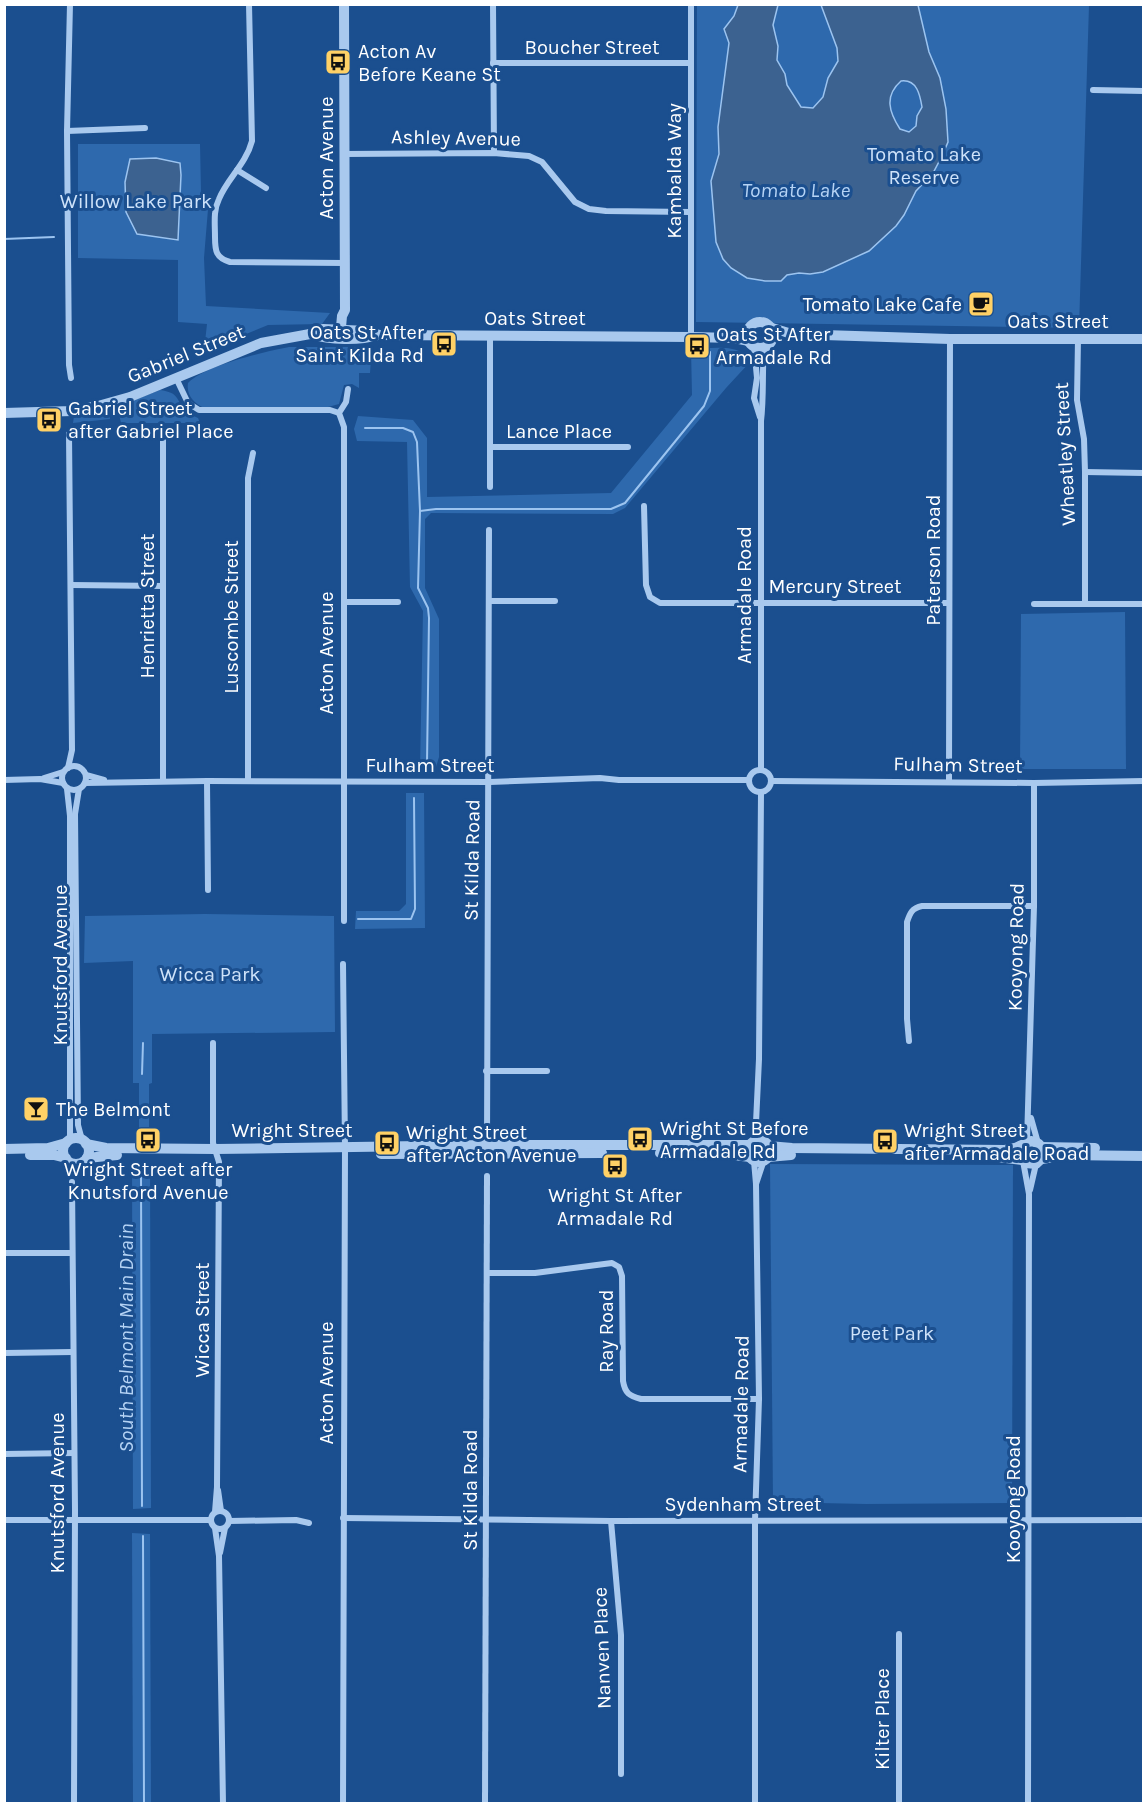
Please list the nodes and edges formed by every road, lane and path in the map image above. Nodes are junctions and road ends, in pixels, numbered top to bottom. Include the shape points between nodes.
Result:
1 (69, 4) edge
2 (249, 4) edge
3 (344, 4) edge
4 (494, 4) edge
5 (691, 4) edge
6 (493, 63) junction
7 (690, 63) junction
8 (1093, 90) dead end
9 (1143, 91) edge
10 (145, 128) dead end
11 (67, 131) junction
12 (494, 153) junction
13 (344, 154) junction
14 (237, 170) junction
15 (266, 188) dead end
16 (690, 212) junction
17 (345, 263) junction
18 (748, 328) junction
19 (772, 328) junction
20 (345, 334) junction
21 (792, 334) junction
22 (490, 336) junction
23 (691, 337) junction
24 (950, 339) junction
25 (1078, 339) junction
26 (1143, 339) edge
27 (759, 344) junction
28 (71, 378) dead end
29 (176, 378) junction
30 (348, 389) dead end
31 (4, 413) edge
32 (339, 413) junction
33 (164, 430) dead end
34 (69, 434) dead end
35 (490, 447) junction
36 (628, 447) dead end
37 (253, 453) dead end
38 (1085, 472) junction
39 (1143, 473) edge
40 (490, 488) dead end
41 (644, 506) dead end
42 (489, 530) dead end
43 (71, 585) junction
44 (163, 586) junction
45 (489, 600) junction
46 (555, 601) dead end
47 (344, 602) junction
48 (398, 602) dead end
49 (760, 602) junction
50 (949, 603) junction
51 (1034, 604) dead end
52 (1085, 604) junction
53 (1143, 604) edge
54 (72, 750) junction
55 (77, 767) junction
56 (66, 770) junction
57 (761, 770) junction
58 (86, 775) junction
59 (40, 779) junction
60 (4, 780) edge
61 (749, 780) junction
62 (111, 781) junction
63 (163, 781) junction
64 (207, 781) junction
65 (248, 781) junction
66 (343, 781) junction
67 (772, 781) junction
68 (949, 781) junction
69 (1143, 781) edge
70 (490, 782) junction
71 (86, 783) junction
72 (1034, 783) junction
73 (65, 786) junction
74 (79, 789) junction
75 (761, 793) junction
76 (208, 890) dead end
77 (1034, 906) junction
78 (344, 921) dead end
79 (343, 964) dead end
80 (909, 1041) dead end
81 (213, 1043) dead end
82 (486, 1071) junction
83 (546, 1071) dead end
84 (1029, 1111) junction
85 (68, 1141) junction
86 (84, 1142) junction
87 (1032, 1144) junction
88 (4, 1149) edge
89 (1143, 1149) edge
90 (487, 1150) junction
91 (345, 1151) junction
92 (759, 1151) junction
93 (216, 1152) junction
94 (4, 1155) edge
95 (1143, 1156) edge
96 (66, 1158) junction
97 (87, 1158) junction
98 (1022, 1161) junction
99 (1039, 1161) junction
100 (486, 1176) dead end
101 (72, 1182) dead end
102 (756, 1184) junction
103 (1029, 1194) junction
104 (4, 1253) edge
105 (72, 1253) junction
106 (488, 1273) junction
107 (73, 1352) junction
108 (4, 1353) edge
109 (759, 1399) junction
110 (74, 1453) junction
111 (4, 1454) edge
112 (218, 1511) junction
113 (343, 1518) junction
114 (486, 1519) junction
115 (4, 1520) edge
116 (75, 1520) junction
117 (210, 1520) junction
118 (755, 1520) junction
119 (1030, 1520) junction
120 (1143, 1520) edge
121 (229, 1521) junction
122 (611, 1521) junction
123 (309, 1523) dead end
124 (215, 1528) junction
125 (225, 1528) junction
126 (219, 1556) junction
127 (899, 1634) dead end
128 (621, 1774) dead end
129 (74, 1803) edge
130 (223, 1803) edge
131 (343, 1803) edge
132 (485, 1803) edge
133 (755, 1803) edge
134 (899, 1803) edge
135 (1028, 1803) edge

1 - 11 street
2 - 14 street via 252,141
3 - 13 street, Acton Avenue
4 - 6 street
5 - 7 street, Kambalda Way
6 - 7 street, Boucher Street
6 - 12 street
7 - 16 street, Kambalda Way
8 - 9 street
10 - 11 street
11 - 28 street
12 - 13 street, Ashley Avenue
12 - 16 street, Ashley Avenue via 529,156 542,162 574,202 589,209
13 - 17 street, Acton Avenue
14 - 15 street
14 - 17 street via 215,213 215,248 222,260
16 - 23 street, Kambalda Way
17 - 20 street, Acton Avenue via 345,310 349,316
18 - 19 street via 758,321
18 - 23 street, Oats Street
18 - 27 street via 747,335
19 - 21 street, Oats Street
19 - 27 street via 773,335
20 - 22 street, Oats Street via 368,331
20 - 29 street, Gabriel Street via 323,329 261,343
21 - 24 street, Oats Street
21 - 27 street, Oats Street
22 - 23 street, Oats Street
22 - 35 street
23 - 27 street, Oats Street via 734,338
24 - 25 street, Oats Street
24 - 50 street, Paterson Road
25 - 26 street, Oats Street
25 - 38 street, Wheatley Street via 1077,400
27 - 49 street, Armadale Road via 764,398 760,421
29 - 31 street, Gabriel Street via 98,406 72,411
29 - 32 street via 188,403 199,410
30 - 32 street
32 - 47 street, Acton Avenue via 344,427
33 - 44 street, Henrietta Street
34 - 43 street
35 - 36 street, Lance Place
35 - 40 street
37 - 65 street, Luscombe Street via 248,478
38 - 39 street
38 - 52 street, Wheatley Street
41 - 49 street, Mercury Street via 646,585 650,597 660,603
42 - 45 street, St Kilda Road
43 - 44 street
43 - 54 street
44 - 63 street, Henrietta Street
45 - 46 street
45 - 70 street, St Kilda Road
47 - 48 street
47 - 66 street, Acton Avenue
49 - 50 street, Mercury Street
49 - 57 street, Armadale Road
50 - 68 street, Paterson Road
51 - 52 street
52 - 53 street
54 - 55 street
54 - 56 street
55 - 56 street
55 - 58 street, Fulham Street
56 - 59 street
56 - 73 street
57 - 61 street
57 - 67 street
58 - 62 street, Fulham Street
58 - 71 street
59 - 60 street
59 - 73 street
61 - 70 street, Fulham Street via 600,778
61 - 75 street via 750,787
62 - 63 street, Fulham Street
62 - 71 street, Fulham Street
63 - 64 street, Fulham Street
64 - 65 street, Fulham Street
64 - 76 street
65 - 66 street, Fulham Street
66 - 70 street, Fulham Street
66 - 78 street, Acton Avenue
67 - 68 street, Fulham Street
67 - 75 street
68 - 72 street, Fulham Street
69 - 72 street, Fulham Street
70 - 82 street, St Kilda Road
71 - 74 street
72 - 77 street, Kooyong Road
73 - 74 street
73 - 85 street, Knutsford Avenue via 70,816
74 - 86 street, Knutsford Avenue via 75,814 76,1014 78,1125
75 - 92 street, Armadale Road via 756,1123
77 - 80 street via 922,906 910,913
77 - 84 street, Kooyong Road
79 - 91 street, Acton Avenue
81 - 93 street, Wicca Street
82 - 83 street
82 - 90 street, St Kilda Road
84 - 87 street, Kooyong Road
84 - 87 street, Kooyong Road
85 - 86 street, Wright Street
85 - 88 street, Wright Street via 48,1148
85 - 96 street via 63,1150
86 - 93 street, Wright Street via 106,1148
86 - 97 street via 89,1150
87 - 89 street, Wright Street
87 - 92 street, Wright Street via 1005,1150
87 - 98 street via 1019,1151
87 - 99 street via 1043,1153
90 - 91 street, Wright Street
90 - 92 street, Wright Street via 725,1154
91 - 93 street, Wright Street
91 - 113 street, Acton Avenue
92 - 98 street, Wright Street via 998,1156
92 - 102 street, Armadale Road
92 - 102 street, Armadale Road
93 - 97 street, Wright Street
93 - 112 street, Wicca Street
94 - 96 street, Wright Street
95 - 99 street via 1064,1155
96 - 97 street, Wright Street via 76,1163
98 - 99 street
98 - 103 street, Kooyong Road
99 - 103 street, Kooyong Road
100 - 106 street, St Kilda Road
101 - 105 street, Knutsford Avenue
102 - 109 street, Armadale Road
103 - 119 street, Kooyong Road
104 - 105 street
105 - 107 street, Knutsford Avenue
106 - 109 street, Ray Road via 535,1273 612,1263 619,1267 622,1276 622,1381 631,1397
106 - 114 street, St Kilda Road
107 - 108 street
107 - 110 street, Knutsford Avenue
109 - 118 street, Armadale Road
110 - 111 street
110 - 116 street, Knutsford Avenue
112 - 117 street
112 - 121 street via 228,1515
113 - 114 street, Sydenham Street
113 - 131 street, Acton Avenue
114 - 122 street, Sydenham Street
114 - 132 street, St Kilda Road
115 - 116 street
116 - 117 street
116 - 129 street, Knutsford Avenue
117 - 124 street
118 - 119 street, Sydenham Street
118 - 122 street, Sydenham Street
118 - 133 street, Armadale Road
119 - 120 street, Sydenham Street
119 - 135 street, Kooyong Road
121 - 123 street
121 - 125 street
122 - 128 street, Nanven Place via 621,1635
124 - 125 street
124 - 126 street
125 - 126 street
126 - 130 street
127 - 134 street, Kilter Place

